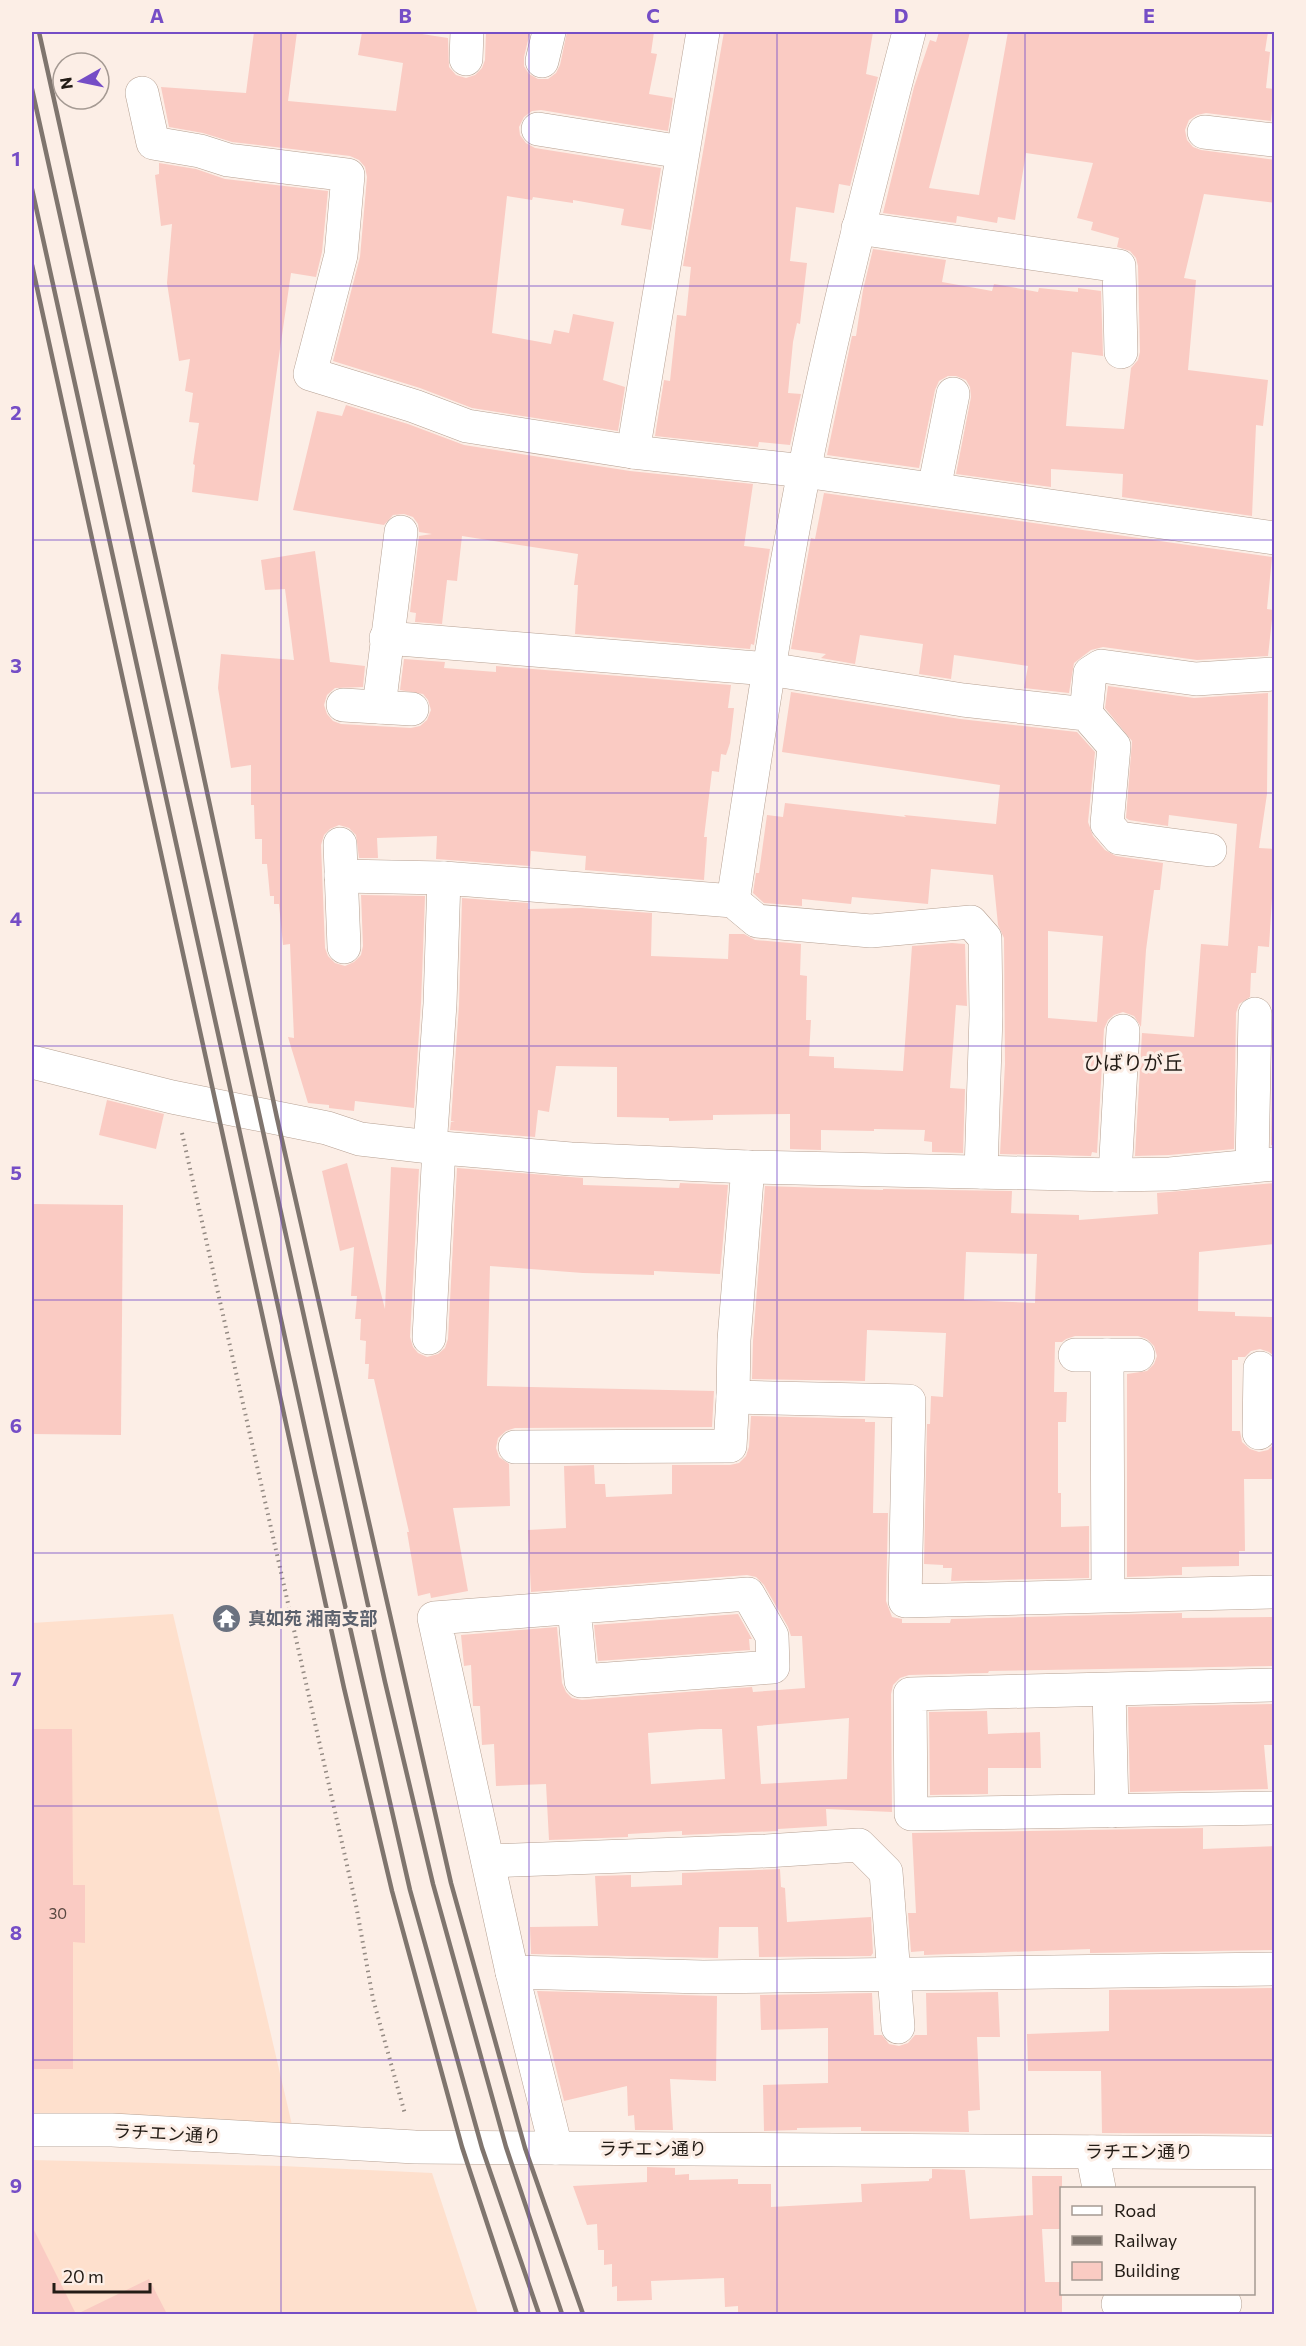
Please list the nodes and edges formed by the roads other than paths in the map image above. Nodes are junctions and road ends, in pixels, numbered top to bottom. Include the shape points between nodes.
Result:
1 (704, 32) edge
2 (909, 32) edge
3 (142, 93) dead end
4 (538, 129) dead end
5 (1204, 132) dead end
6 (1275, 141) edge
7 (682, 152) junction
8 (858, 228) junction
9 (1121, 352) dead end
10 (953, 394) dead end
11 (633, 452) junction
12 (804, 471) junction
13 (934, 489) junction
14 (401, 532) dead end
15 (1275, 538) edge
16 (386, 638) junction
17 (769, 669) junction
18 (1275, 674) edge
19 (343, 705) dead end
20 (378, 707) junction
21 (412, 709) dead end
22 (1086, 714) junction
23 (340, 844) dead end
24 (1210, 850) dead end
25 (341, 876) junction
26 (444, 878) junction
27 (733, 901) junction
28 (344, 946) dead end
29 (1255, 1014) dead end
30 (1123, 1031) dead end
31 (32, 1062) edge
32 (434, 1148) junction
33 (1263, 1165) edge
34 (747, 1167) junction
35 (981, 1172) junction
36 (1115, 1175) junction
37 (429, 1338) dead end
38 (1075, 1355) dead end
39 (1260, 1368) dead end
40 (733, 1397) junction
41 (1267, 1400) edge
42 (1259, 1433) dead end
43 (515, 1447) dead end
44 (1275, 1592) edge
45 (1108, 1595) junction
46 (574, 1607) junction
47 (1275, 1685) edge
48 (1109, 1690) junction
49 (1275, 1808) edge
50 (1112, 1811) junction
51 (488, 1861) junction
52 (1275, 1969) edge
53 (512, 1972) junction
54 (893, 1976) junction
55 (898, 2027) dead end
56 (32, 2130) edge
57 (556, 2148) junction
58 (1092, 2152) junction
59 (1275, 2153) edge
60 (1099, 2187) edge
61 (1118, 2304) edge
62 (1225, 2304) dead end

1 - 7 street
2 - 8 street
3 - 11 street via 153,143 228,160 348,175 341,255 310,374 466,426
4 - 7 street
5 - 6 street
7 - 11 street
8 - 9 street via 1119,266
8 - 12 street
10 - 13 street
11 - 12 street
12 - 13 street
12 - 17 street
13 - 15 street
14 - 16 street
16 - 17 street
16 - 20 street
17 - 22 street via 963,700
17 - 27 street
18 - 22 street via 1196,679 1101,666 1090,673
19 - 20 street
20 - 21 street
22 - 24 street via 1114,746 1107,824 1119,838
23 - 25 street
25 - 26 street
25 - 28 street
26 - 27 street
26 - 32 street
27 - 35 street via 757,921 871,931 971,922 985,938 987,1015
29 - 33 street
30 - 36 street
31 - 32 street via 172,1097 327,1128 360,1139
32 - 34 street
32 - 37 street
33 - 36 street
34 - 35 street
34 - 40 street
35 - 36 street
38 - 45 street via 1122,1355
39 - 41 street
40 - 43 street via 730,1446
40 - 45 street via 909,1401 905,1601
41 - 42 street
44 - 45 street
46 - 46 street via 581,1681 773,1667 772,1636 748,1594
46 - 51 street via 434,1618
47 - 48 street
48 - 50 street
48 - 50 street via 910,1694 911,1815
49 - 50 street
51 - 53 street
51 - 54 street via 859,1845 886,1872
52 - 54 street
53 - 54 street
53 - 57 street
54 - 55 street
56 - 57 street, ラチエン通り via 112,2130 415,2147
57 - 58 street, ラチエン通り
58 - 59 street, ラチエン通り
58 - 60 street
61 - 62 street

